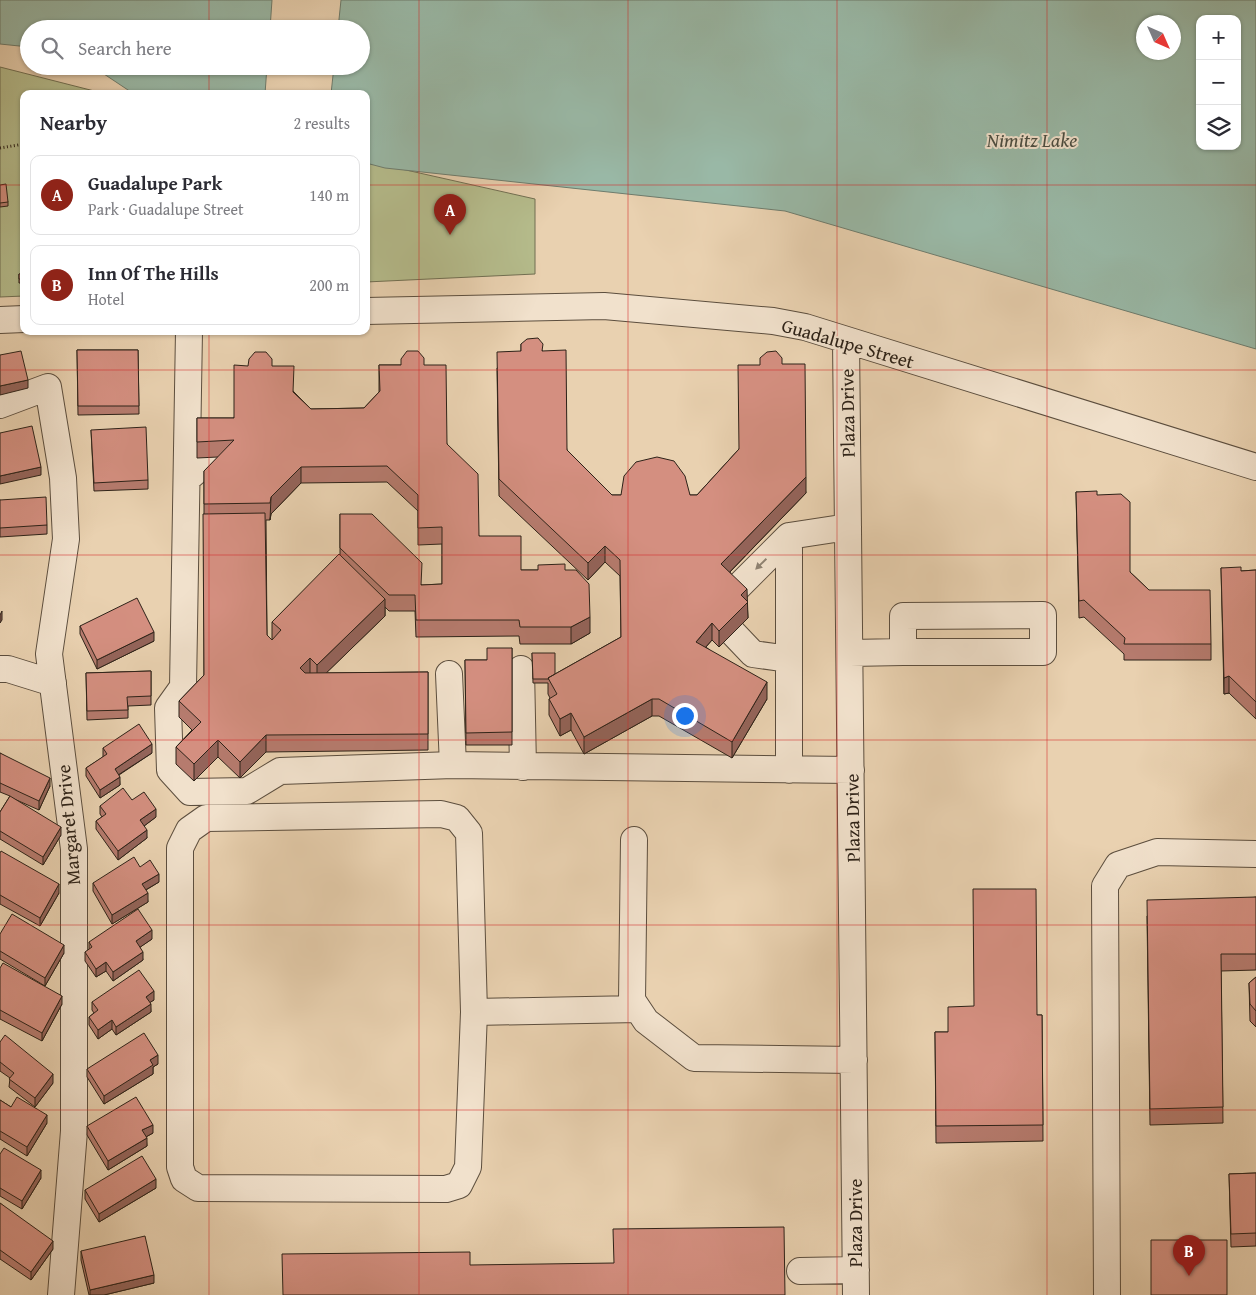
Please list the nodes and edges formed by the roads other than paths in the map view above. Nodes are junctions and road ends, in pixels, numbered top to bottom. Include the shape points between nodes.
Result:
1 (370, 311) edge
2 (20, 319) edge
3 (0, 320) edge
4 (189, 335) edge
5 (846, 340) junction
6 (0, 405) edge
7 (188, 411) junction
8 (1256, 467) edge
9 (186, 479) junction
10 (848, 527) junction
11 (789, 536) junction
12 (733, 592) edge
13 (733, 633) edge
14 (903, 652) junction
15 (850, 653) junction
16 (789, 659) junction
17 (0, 669) edge
18 (521, 669) dead end
19 (449, 674) dead end
20 (53, 683) junction
21 (186, 755) junction
22 (453, 765) junction
23 (523, 767) junction
24 (789, 770) junction
25 (851, 770) junction
26 (224, 792) junction
27 (634, 840) dead end
28 (1256, 854) edge
29 (638, 1009) junction
30 (474, 1012) junction
31 (854, 1060) junction
32 (800, 1271) dead end
33 (856, 1283) edge
34 (61, 1295) edge
35 (1107, 1295) edge

1 - 5 street, Guadalupe Street via 639,308 773,322
2 - 3 street
4 - 7 street
5 - 8 street, Guadalupe Street
5 - 10 street, Plaza Drive
6 - 20 street, Margaret Drive via 48,387 63,478 66,539 49,654
7 - 9 street
7 - 9 street via 212,446
9 - 21 street via 184,687 168,708
10 - 11 street
10 - 15 street, Plaza Drive
11 -> 12 street
11 - 16 street
13 - 16 street via 753,654
14 - 14 street via 903,616 1043,615 1043,652
14 - 15 street
15 - 25 street, Plaza Drive
16 - 24 street
17 - 20 street
18 - 23 street
19 - 22 street
20 - 34 street, Margaret Drive via 74,849 74,1131
21 - 26 street
21 - 26 street via 170,770 190,792
22 - 23 street
22 - 26 street via 280,771 247,791
23 - 24 street
24 - 25 street
25 - 31 street, Plaza Drive
27 - 29 street via 632,1000
28 - 35 street via 1158,852 1118,865 1106,886
29 - 30 street
29 - 31 street via 646,1021 694,1058
30 - 30 street via 469,833 457,818 441,814 206,818 188,830 180,848 180,1166 184,1180 198,1188 446,1188 459,1185 468,1167
31 - 33 street, Plaza Drive
32 - 33 street

